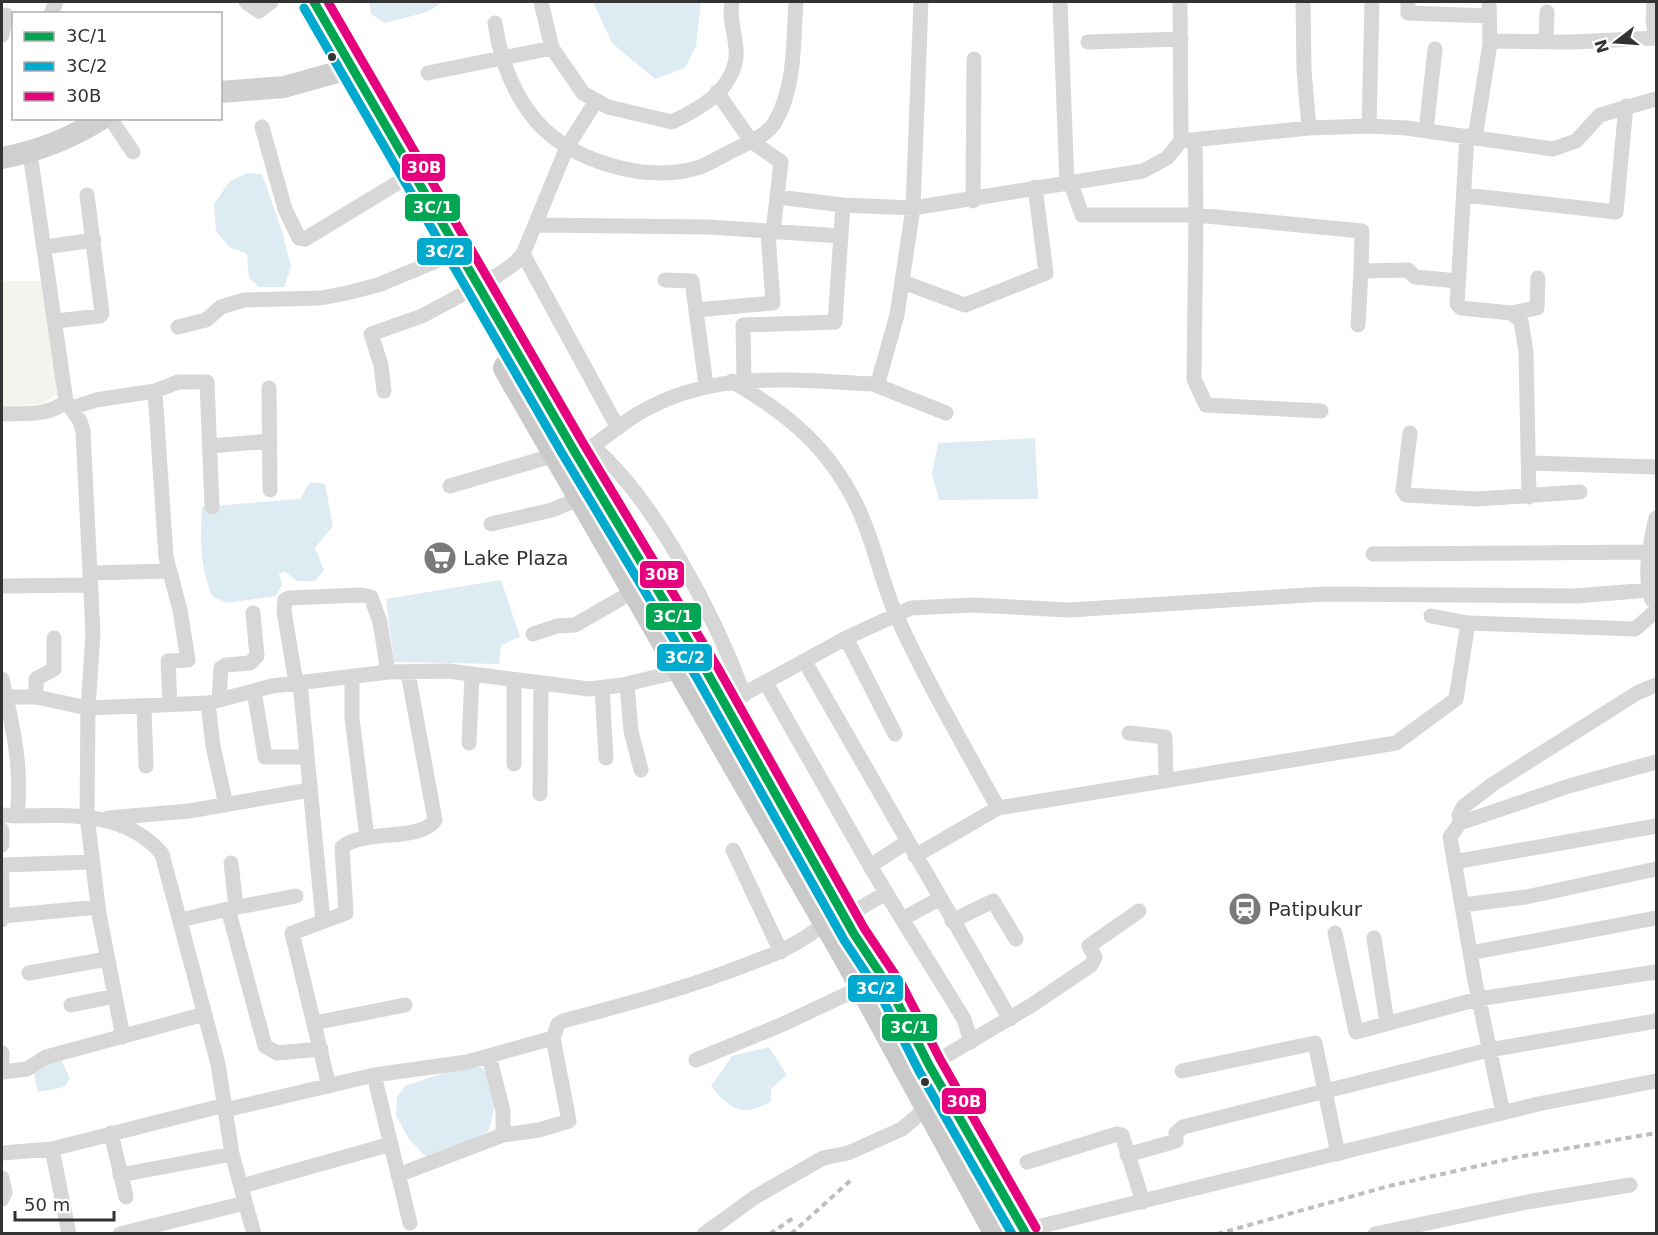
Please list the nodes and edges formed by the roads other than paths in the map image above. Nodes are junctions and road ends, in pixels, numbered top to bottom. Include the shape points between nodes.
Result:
1 (246, 2) edge
2 (271, 2) edge
3 (294, 2) edge
4 (314, 2) edge
5 (541, 2) edge
6 (732, 2) edge
7 (796, 2) edge
8 (921, 2) edge
9 (1060, 2) edge
10 (1180, 2) edge
11 (1303, 2) edge
12 (1372, 2) edge
13 (1408, 2) edge
14 (1654, 2) edge
15 (1489, 9) edge
16 (1547, 12) dead end
17 (7, 16) edge
18 (495, 22) dead end
19 (1656, 33) edge
20 (2, 35) edge
21 (1181, 39) junction
22 (1490, 41) junction
23 (1546, 41) junction
24 (1088, 42) dead end
25 (552, 48) junction
26 (1436, 49) dead end
27 (501, 58) junction
28 (974, 59) dead end
29 (344, 70) junction
30 (428, 73) dead end
31 (222, 92) edge
32 (717, 93) junction
33 (1656, 99) edge
34 (596, 101) junction
35 (1626, 106) junction
36 (111, 120) edge
37 (93, 122) edge
38 (1369, 126) junction
39 (262, 127) dead end
40 (1309, 128) junction
41 (1426, 131) junction
42 (1471, 137) junction
43 (1188, 140) junction
44 (751, 141) junction
45 (567, 147) junction
46 (133, 152) dead end
47 (30, 153) junction
48 (2, 158) edge
49 (399, 182) junction
50 (1069, 184) junction
51 (1035, 188) junction
52 (87, 195) dead end
53 (1465, 195) junction
54 (778, 197) junction
55 (973, 201) junction
56 (843, 205) junction
57 (913, 208) junction
58 (1196, 215) junction
59 (537, 225) junction
60 (770, 232) junction
61 (841, 236) junction
62 (94, 240) junction
63 (45, 247) junction
64 (523, 254) junction
65 (441, 259) junction
66 (1361, 271) junction
67 (1538, 278) dead end
68 (665, 280) dead end
69 (1458, 281) junction
70 (903, 282) junction
71 (471, 291) junction
72 (696, 310) junction
73 (1512, 313) junction
74 (56, 321) junction
75 (1358, 325) dead end
76 (178, 327) dead end
77 (738, 381) junction
78 (873, 384) junction
79 (706, 385) junction
80 (269, 388) dead end
81 (155, 391) junction
82 (384, 391) dead end
83 (69, 404) junction
84 (1321, 411) dead end
85 (946, 413) dead end
86 (2, 414) edge
87 (618, 428) junction
88 (1410, 433) dead end
89 (270, 441) junction
90 (211, 446) junction
91 (572, 457) junction
92 (1530, 463) junction
93 (1656, 467) edge
94 (450, 486) dead end
95 (270, 490) dead end
96 (1580, 492) dead end
97 (1528, 497) junction
98 (580, 498) junction
99 (212, 507) dead end
100 (1656, 518) edge
101 (491, 524) dead end
102 (1648, 552) junction
103 (1373, 554) dead end
104 (169, 571) junction
105 (90, 579) junction
106 (1652, 585) edge
107 (2, 586) edge
108 (634, 591) junction
109 (1656, 612) edge
110 (253, 613) dead end
111 (896, 614) junction
112 (1431, 616) dead end
113 (1468, 623) junction
114 (533, 634) dead end
115 (54, 638) dead end
116 (846, 638) junction
117 (805, 662) junction
118 (681, 671) junction
119 (388, 672) junction
120 (408, 673) junction
121 (472, 675) junction
122 (352, 678) junction
123 (2, 679) edge
124 (514, 680) junction
125 (298, 683) junction
126 (766, 683) junction
127 (541, 684) junction
128 (627, 684) junction
129 (1656, 685) edge
130 (602, 688) junction
131 (254, 691) junction
132 (6, 697) junction
133 (36, 697) junction
134 (213, 702) junction
135 (170, 705) junction
136 (724, 705) junction
137 (144, 706) junction
138 (88, 708) junction
139 (1129, 733) dead end
140 (896, 734) dead end
141 (469, 743) dead end
142 (9, 745) edge
143 (307, 757) junction
144 (606, 758) dead end
145 (1656, 762) edge
146 (514, 764) dead end
147 (146, 766) dead end
148 (641, 770) dead end
149 (1166, 781) junction
150 (310, 790) junction
151 (540, 794) dead end
152 (226, 805) junction
153 (998, 808) junction
154 (2, 815) edge
155 (18, 816) junction
156 (91, 817) junction
157 (1460, 823) junction
158 (1656, 826) edge
159 (2, 830) edge
160 (368, 838) junction
161 (907, 842) junction
162 (2, 845) edge
163 (733, 850) dead end
164 (915, 856) junction
165 (93, 862) junction
166 (231, 862) dead end
167 (1454, 862) junction
168 (2, 865) edge
169 (870, 866) junction
170 (1656, 869) edge
171 (2, 873) edge
172 (886, 893) junction
173 (296, 896) dead end
174 (939, 899) junction
175 (1462, 905) junction
176 (98, 907) junction
177 (232, 908) junction
178 (1139, 911) dead end
179 (2, 918) edge
180 (1656, 918) edge
181 (902, 919) junction
182 (180, 920) junction
183 (323, 921) junction
184 (952, 921) junction
185 (840, 928) junction
186 (1335, 933) dead end
187 (1374, 938) dead end
188 (1016, 939) dead end
189 (782, 952) junction
190 (1470, 953) junction
191 (107, 959) junction
192 (1656, 972) edge
193 (29, 973) dead end
194 (862, 987) junction
195 (115, 996) junction
196 (1478, 999) junction
197 (71, 1005) dead end
198 (405, 1005) dead end
199 (205, 1014) junction
200 (1010, 1019) junction
201 (1656, 1021) edge
202 (314, 1023) junction
203 (1387, 1023) junction
204 (123, 1037) junction
205 (553, 1038) junction
206 (971, 1042) junction
207 (321, 1049) junction
208 (1489, 1050) junction
209 (2, 1053) edge
210 (489, 1056) junction
211 (942, 1058) dead end
212 (696, 1060) dead end
213 (1182, 1071) dead end
214 (2, 1072) edge
215 (374, 1075) junction
216 (1656, 1082) edge
217 (329, 1086) junction
218 (1325, 1091) junction
219 (928, 1107) junction
220 (225, 1108) junction
221 (1503, 1113) junction
222 (111, 1133) junction
223 (503, 1136) junction
224 (391, 1144) junction
225 (52, 1149) junction
226 (2, 1153) edge
227 (232, 1154) junction
228 (1338, 1154) junction
229 (1127, 1155) junction
230 (1027, 1162) dead end
231 (120, 1175) junction
232 (398, 1175) junction
233 (2, 1178) edge
234 (1630, 1185) dead end
235 (242, 1186) junction
236 (126, 1197) dead end
237 (2, 1199) edge
238 (1143, 1202) junction
239 (245, 1203) junction
240 (410, 1222) dead end
241 (1026, 1232) edge
242 (69, 1233) edge
243 (120, 1233) edge
244 (254, 1233) edge
245 (704, 1233) edge
246 (997, 1233) edge
247 (1375, 1233) edge

1 - 2 street via 259,10
3 - 29 main road
4 - 29 main road
5 - 25 street
6 - 32 street via 729,12 736,58
7 - 44 street via 794,57 781,108 775,124
8 - 57 street
9 - 50 street
10 - 21 street
11 - 40 street
12 - 38 street
13 - 15 street via 1408,13
14 - 19 street
15 - 22 street
16 - 23 street
17 - 20 street
18 - 27 street
19 - 23 street
21 - 24 street
21 - 43 street
22 - 23 street
22 - 42 street
25 - 27 street
25 - 34 street via 583,93
26 - 41 street
27 - 30 street
27 - 45 street via 538,123
28 - 55 street
29 - 31 street via 284,87
29 - 49 main road
29 - 71 main road
32 - 34 street via 712,100 672,122 639,116
32 - 44 street
33 - 35 street
34 - 45 street
35 - 42 street via 1600,115 1576,141 1553,149
35 - 53 street via 1616,212
36 - 46 street
37 - 47 street via 72,138
38 - 40 street
38 - 41 street
39 - 49 street via 285,210 299,238 304,239
40 - 43 street
41 - 42 street
42 - 53 street
43 - 50 street via 1143,171
43 - 58 street
44 - 45 street via 694,169 671,173 605,163
44 - 54 street via 781,162
45 - 59 street
47 - 48 street
47 - 63 street
49 - 65 main road
50 - 51 street
50 - 58 street via 1082,215
51 - 55 street
51 - 70 street via 1046,273 965,305
52 - 62 street
53 - 69 street
54 - 56 street
54 - 60 street
55 - 57 street
56 - 57 street
56 - 61 street
57 - 70 street
58 - 66 street via 1362,231
58 - 84 street via 1194,379 1206,405
59 - 60 street via 709,227
59 - 64 street
60 - 61 street
60 - 72 street via 773,303
61 - 77 street via 835,322 743,325
62 - 63 street
62 - 74 street via 102,315
63 - 74 street
64 - 71 street
64 - 87 street
65 - 71 main road
65 - 76 street via 378,285 347,293 321,298 244,300 221,307 206,320
66 - 69 street via 1408,270 1415,277
66 - 75 street
67 - 73 street via 1537,308
68 - 72 street via 692,281
69 - 73 street via 1458,307
70 - 78 street via 884,368
71 - 82 street via 422,316 371,334
71 - 91 main road
72 - 79 street
73 - 92 street via 1521,321 1526,352
74 - 83 street
77 - 78 street
77 - 79 street
77 - 111 street via 803,430 832,462 858,508
78 - 85 street
79 - 87 street via 638,414
80 - 89 street
81 - 83 street
81 - 90 street via 178,382 207,382
81 - 104 street
83 - 86 street via 46,412
83 - 105 street via 83,432
87 - 91 street
88 - 97 street via 1403,490 1406,495
89 - 90 street
89 - 95 street
90 - 99 street
91 - 94 street
91 - 98 main road
91 - 136 main road
91 - 136 street via 610,460 648,508 727,653
92 - 93 street
92 - 97 street
96 - 97 street
98 - 101 street via 552,510
98 - 108 main road
100 - 102 street
102 - 103 street
102 - 106 street
104 - 105 street
104 - 135 street via 188,660 168,661
105 - 107 street
105 - 138 street via 93,634
106 - 109 street
106 - 111 street via 1576,596 1324,594 1069,610 936,605
108 - 114 street via 575,625
108 - 118 main road
109 - 113 street via 1635,629
110 - 134 street via 257,656 250,663 220,668
111 - 116 street
111 - 153 street
112 - 113 street
113 - 149 street via 1456,699 1396,743
115 - 133 street via 54,669 36,679
116 - 117 street
116 - 140 street
117 - 126 street
117 - 161 street
118 - 128 street
118 - 136 main road
119 - 120 street
119 - 122 street
119 - 125 street via 380,622 371,597 289,598 285,600 284,611
120 - 121 street via 448,671
120 - 160 street via 435,820 423,830
121 - 124 street
121 - 141 street
122 - 125 street
122 - 160 street via 352,718
123 - 132 street
124 - 127 street
124 - 146 street
125 - 131 street
125 - 143 street
126 - 136 street
126 - 169 street
127 - 130 street
127 - 151 street
128 - 130 street
128 - 148 street via 631,731
129 - 157 street via 1637,693 1493,784 1463,807
130 - 144 street
131 - 134 street
131 - 143 street via 265,757
132 - 133 street
132 - 142 street
133 - 138 street
134 - 135 street
134 - 152 street via 213,746
135 - 137 street
136 - 185 main road
137 - 138 street
137 - 147 street
138 - 156 street
139 - 149 street via 1165,737
142 - 155 street via 20,791
143 - 150 street
145 - 157 street
149 - 153 street
150 - 152 street
150 - 183 street
152 - 156 street
153 - 164 street
154 - 155 street
155 - 156 street
156 - 165 street
156 - 182 street via 134,829 162,854
157 - 167 street via 1450,837
158 - 167 street
159 - 162 street
160 - 183 street via 342,847 346,914
161 - 164 street
161 - 169 street
163 - 189 street
164 - 174 street
165 - 168 street
165 - 176 street
166 - 177 street
167 - 175 street
169 - 172 street
170 - 175 street via 1526,897
171 - 179 street
172 - 181 street
172 - 185 street
173 - 177 street
174 - 181 street
174 - 184 street
175 - 190 street
176 - 179 street
176 - 191 street
177 - 182 street
177 - 207 street via 266,1046 276,1053
178 - 200 street via 1089,946 1095,957 1091,966
180 - 190 street
181 - 206 street via 964,1019
182 - 199 street
183 - 202 street via 295,930 292,936
184 - 188 street via 993,901
184 - 200 street
185 - 189 street
185 - 194 main road
185 - 241 main road via 891,990 929,1065
186 - 203 street via 1356,1032
187 - 203 street
189 - 205 street via 660,996 563,1021
190 - 196 street
191 - 193 street
191 - 195 street
192 - 196 street
194 - 212 street
194 - 219 main road
195 - 197 street
195 - 204 street
196 - 203 street
196 - 208 street
198 - 202 street
199 - 204 street
199 - 220 street
200 - 206 street
201 - 208 street
202 - 207 street
204 - 214 street via 46,1058 27,1069
205 - 210 street
205 - 223 street via 569,1121
206 - 211 street
207 - 217 street
208 - 218 street
208 - 221 street
209 - 214 street
210 - 215 street
210 - 223 street via 503,1111
213 - 218 street via 1315,1042
215 - 217 street
215 - 224 street
216 - 221 street
217 - 220 street
218 - 228 street
218 - 229 street via 1178,1129 1176,1141
219 - 245 street via 902,1129 848,1153 823,1158 755,1197
219 - 246 main road
220 - 222 street
220 - 227 street
221 - 228 street
222 - 225 street
222 - 231 street
223 - 232 street
224 - 232 street
224 - 235 street
225 - 226 street
225 - 242 street
227 - 231 street
227 - 235 street
228 - 238 street
229 - 230 street via 1122,1135 1117,1134
229 - 238 street
231 - 236 street
232 - 240 street
233 - 237 street
234 - 247 street
235 - 239 street
238 - 241 street
239 - 243 street
239 - 244 street

